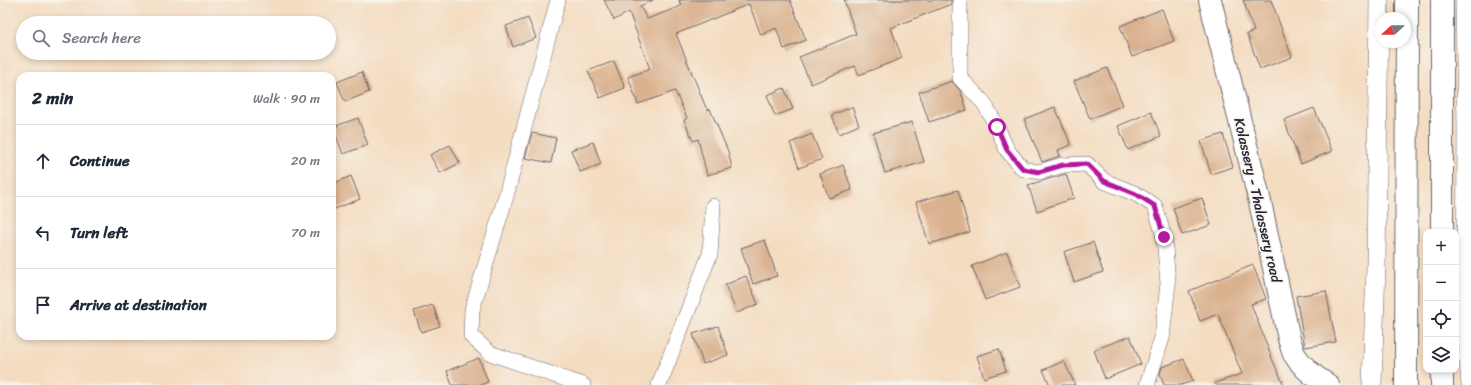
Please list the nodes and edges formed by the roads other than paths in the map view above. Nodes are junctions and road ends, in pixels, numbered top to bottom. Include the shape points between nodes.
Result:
1 (558, 0) edge
2 (960, 0) edge
3 (1210, 0) edge
4 (1379, 0) edge
5 (1407, 0) edge
6 (1442, 0) edge
7 (1465, 0) edge
8 (713, 206) dead end
9 (1442, 229) edge
10 (1470, 356) edge
11 (1442, 373) edge
12 (583, 385) edge
13 (659, 385) edge
14 (1147, 385) edge
15 (1328, 385) edge
16 (1372, 385) edge
17 (1406, 385) edge
18 (1442, 385) edge
19 (1471, 385) edge

1 - 12 street via 506,196 472,310 471,336 490,353
2 - 14 street via 960,78 984,103 1007,150 1023,169 1039,172 1063,165 1087,164 1104,181 1136,194 1155,206 1164,237 1168,283 1162,338
3 - 15 main road, Kolassery - Thalassery road via 1260,202 1289,339 1294,354 1304,366
4 - 16 street
5 - 17 main road
6 - 9 main road
7 - 10 street via 1466,323
8 - 13 street via 710,254
10 - 19 street
11 - 18 main road

